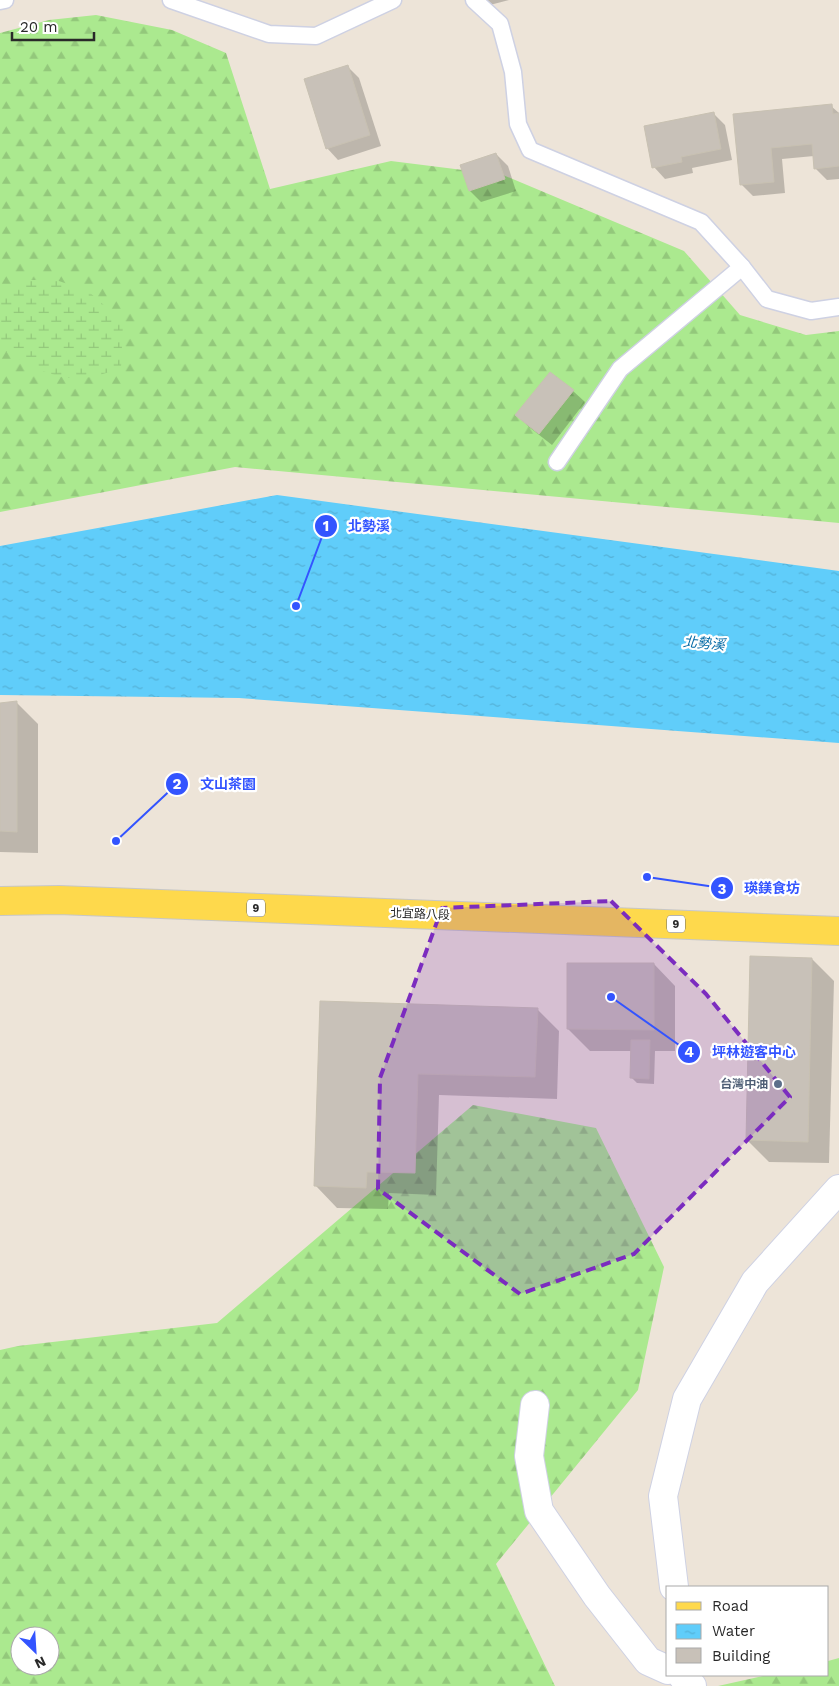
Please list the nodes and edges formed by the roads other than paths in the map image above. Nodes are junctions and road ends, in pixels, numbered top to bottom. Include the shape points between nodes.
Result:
1 (5, 0) edge
2 (171, 0) edge
3 (393, 0) edge
4 (474, 0) edge
5 (0, 1) edge
6 (742, 268) junction
7 (839, 307) edge
8 (557, 462) dead end
9 (0, 901) edge
10 (839, 931) edge
11 (839, 1189) edge
12 (535, 1405) dead end
13 (674, 1586) edge
14 (666, 1669) edge

1 - 5 lane
2 - 3 lane via 269,34 316,36
4 - 6 lane via 500,24 513,72 518,124 530,150 701,222
6 - 7 lane via 767,299 811,311
6 - 8 lane via 620,369
9 - 10 main road, 北宜路八段 / 9 via 59,900
11 - 13 street via 755,1282 687,1399 662,1496
12 - 14 street via 529,1456 539,1511 648,1661

